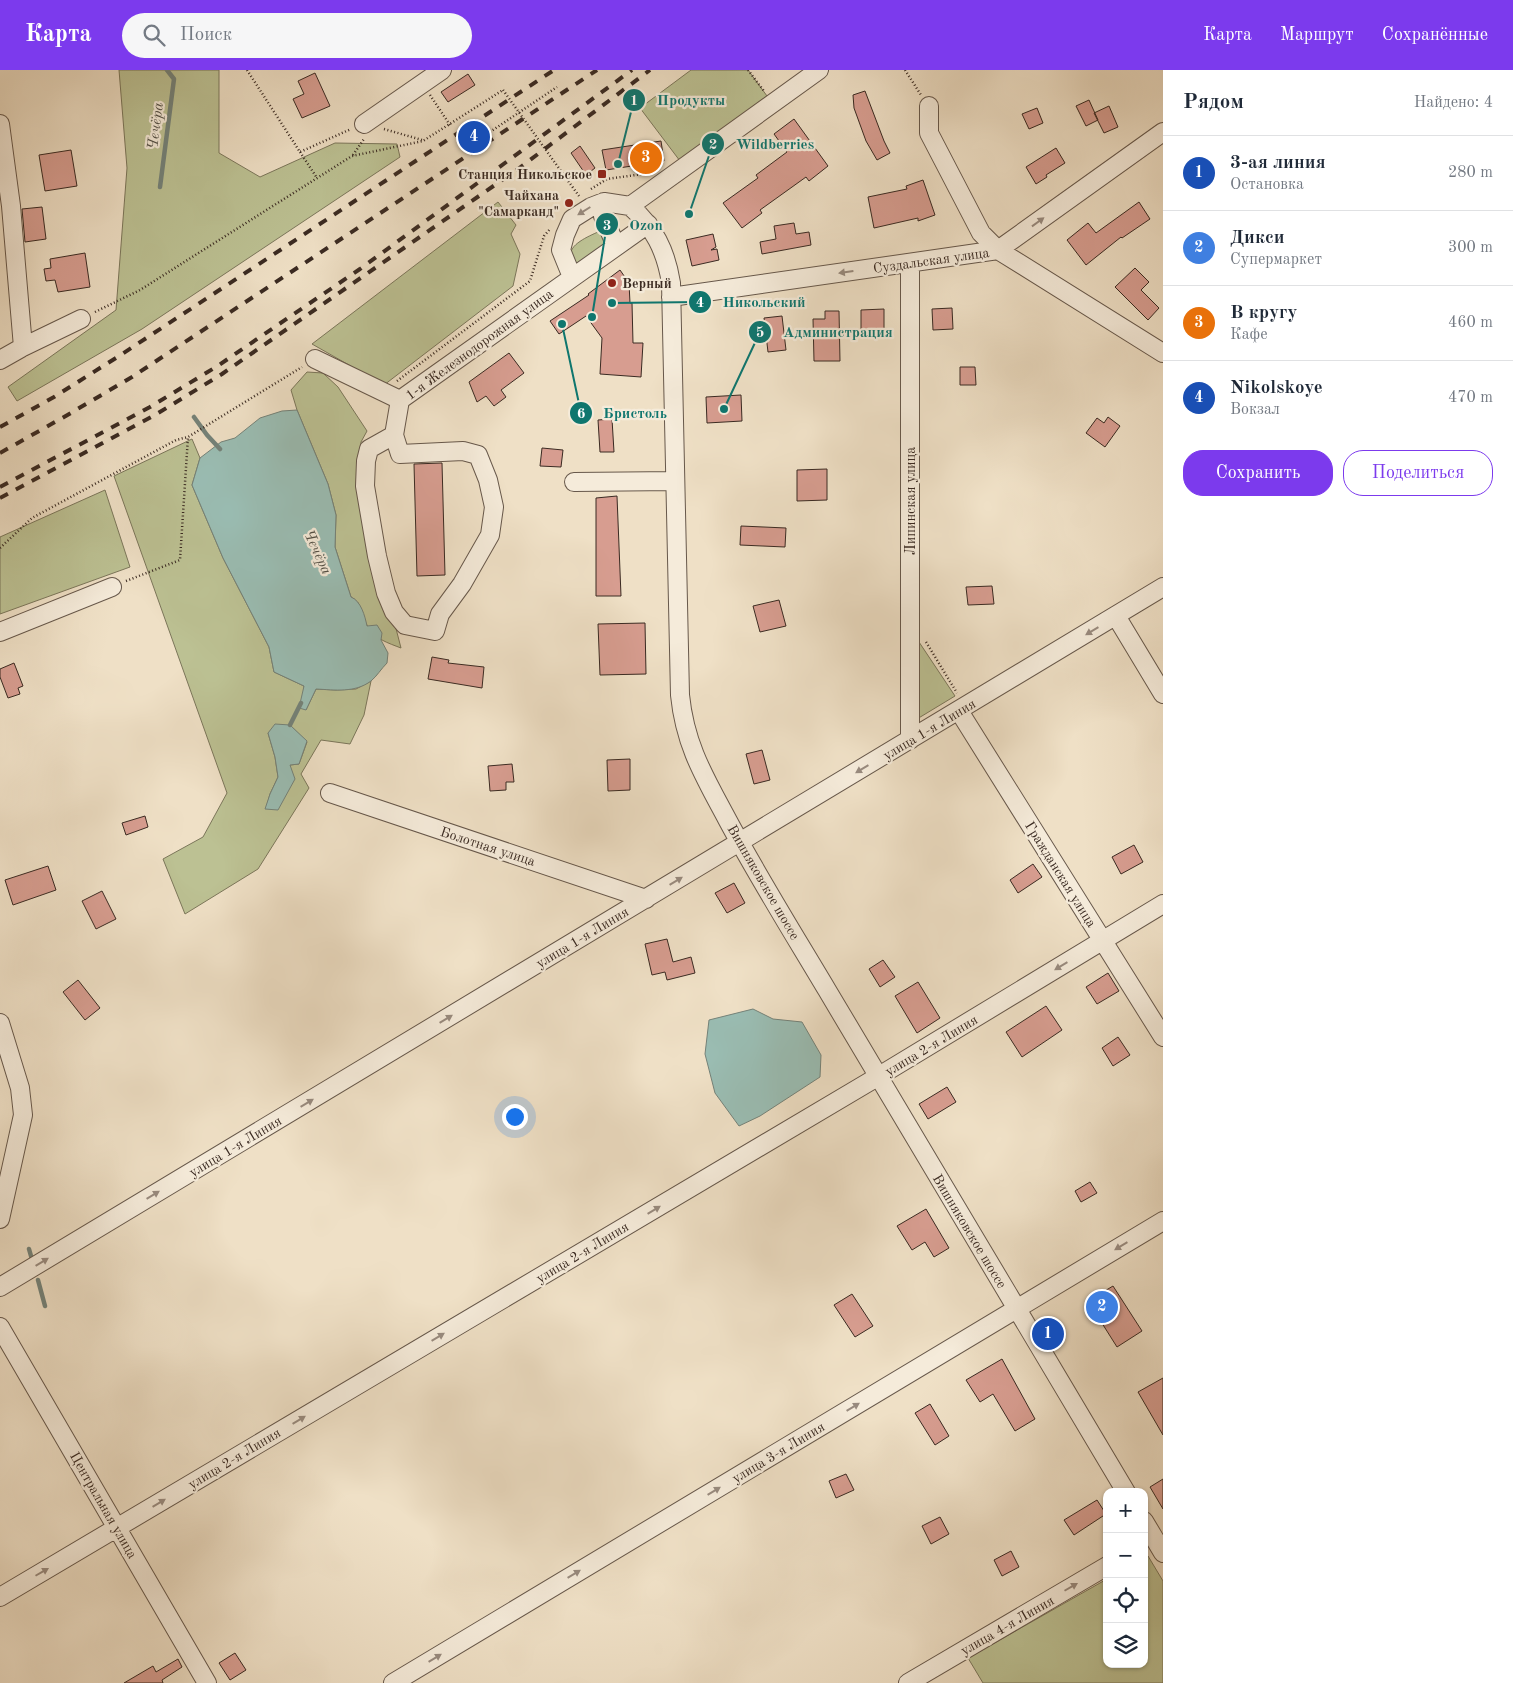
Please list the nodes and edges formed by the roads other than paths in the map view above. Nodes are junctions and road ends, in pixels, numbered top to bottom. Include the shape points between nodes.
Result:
1 (442, 70) edge
2 (819, 70) edge
3 (929, 106) road end
4 (0, 124) edge
5 (364, 124) road end
6 (1163, 132) edge
7 (604, 202) junction
8 (630, 206) junction
9 (648, 224) junction
10 (616, 246) junction
11 (998, 250) junction
12 (910, 263) junction
13 (572, 277) junction
14 (671, 297) junction
15 (81, 319) road end
16 (1158, 344) edge
17 (23, 347) junction
18 (314, 359) road end
19 (0, 360) edge
20 (400, 400) junction
21 (394, 435) junction
22 (675, 481) junction
23 (574, 482) dead end
24 (112, 587) road end
25 (1163, 587) edge
26 (1116, 616) junction
27 (0, 632) edge
28 (1163, 694) edge
29 (963, 709) junction
30 (910, 740) junction
31 (330, 793) dead end
32 (740, 843) junction
33 (646, 899) junction
34 (1163, 904) edge
35 (1103, 941) junction
36 (0, 1023) edge
37 (1163, 1037) edge
38 (879, 1076) junction
39 (0, 1219) edge
40 (1163, 1221) edge
41 (0, 1287) edge
42 (1016, 1309) junction
43 (0, 1327) edge
44 (1124, 1488) edge
45 (117, 1528) junction
46 (1148, 1528) edge
47 (1156, 1542) edge
48 (1103, 1568) edge
49 (0, 1596) edge
50 (207, 1683) edge
51 (393, 1683) edge
52 (908, 1683) edge

1 - 5 street
2 - 8 street
3 - 11 street via 929,133 981,232
4 - 17 street via 11,206
11 -> 6 street
7 - 8 street
7 - 10 street via 603,216
7 -> 13 street via 572,219 565,235 561,250
8 - 9 street, Вишняковское шоссе
9 - 10 street, 1-я Железнодорожная улица
9 - 14 street, Вишняковское шоссе via 664,254
10 - 13 street, 1-я Железнодорожная улица
11 - 12 street, Суздальская улица
11 - 16 street, Суздальская улица
12 -> 14 street, Суздальская улица
12 - 30 street, Липинская улица
13 - 20 street, 1-я Железнодорожная улица
14 - 22 street, Вишняковское шоссе
15 - 17 street
17 - 19 street
18 - 20 street, 1-я Железнодорожная улица
20 - 21 street
21 - 21 street via 400,454 462,451 478,455 494,507 490,535 462,584 440,614 435,631 405,625 394,612 377,556 364,486 366,461 369,449
22 - 23 street
22 - 32 street, Вишняковское шоссе via 682,714 697,762
24 - 27 street
25 - 26 street, улица 1-я Линия
26 - 28 street
26 -> 29 street, улица 1-я Линия
29 - 30 street, улица 1-я Линия
29 - 35 street, Гражданская улица
30 -> 32 street, улица 1-я Линия
31 - 33 street, Болотная улица
33 -> 32 street, улица 1-я Линия
32 - 38 street, Вишняковское шоссе
41 -> 33 street, улица 1-я Линия
34 - 35 street, улица 2-я Линия
35 - 37 street, Гражданская улица
35 -> 38 street, улица 2-я Линия
36 - 39 street via 20,1088 23,1115
38 - 42 street, Вишняковское шоссе
45 -> 38 street, улица 2-я Линия
40 -> 42 street, улица 3-я Линия
42 - 44 street, Вишняковское шоссе
51 -> 42 street, улица 3-я Линия
43 - 45 street, Центральная улица
49 -> 45 street, улица 2-я Линия
45 - 50 street, Центральная улица
46 - 47 street
52 -> 48 street, улица 4-я Линия

